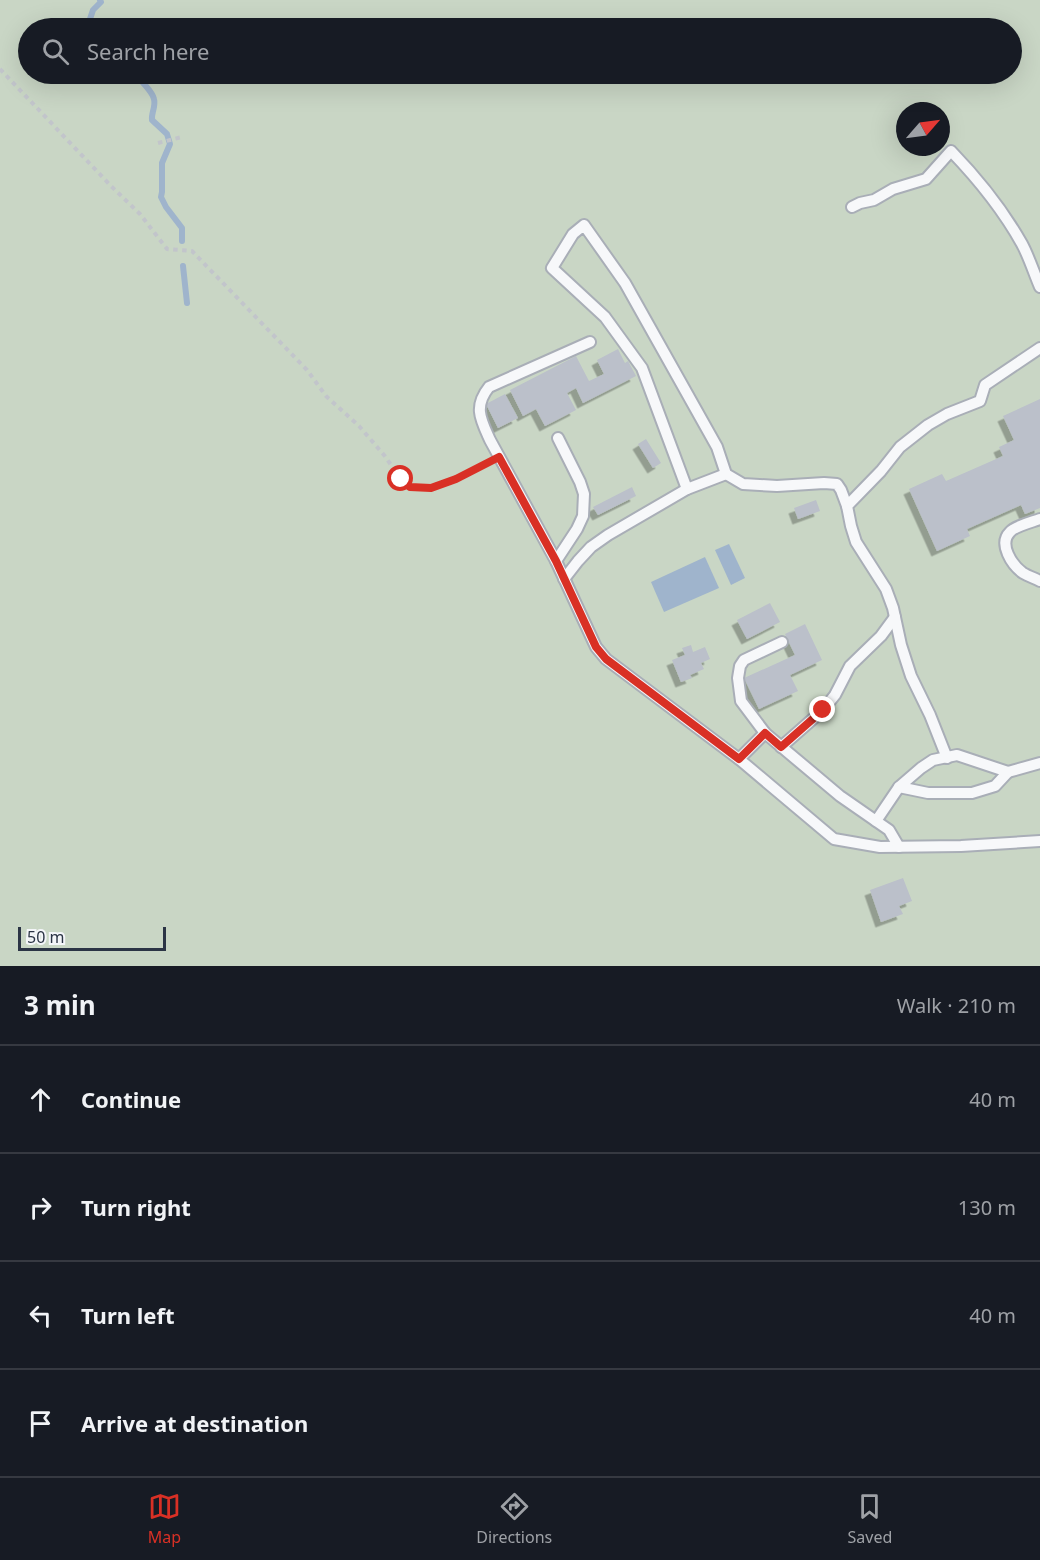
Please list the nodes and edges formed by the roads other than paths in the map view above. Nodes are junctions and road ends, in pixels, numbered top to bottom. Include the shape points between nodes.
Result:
1 (852, 207) dead end
2 (1040, 287) edge
3 (590, 342) dead end
4 (1040, 348) edge
5 (558, 438) dead end
6 (726, 474) junction
7 (687, 489) junction
8 (847, 506) junction
9 (1040, 519) edge
10 (556, 561) junction
11 (564, 579) junction
12 (1040, 581) edge
13 (895, 617) junction
14 (782, 642) dead end
15 (765, 733) junction
16 (781, 747) junction
17 (947, 758) junction
18 (739, 759) junction
19 (1040, 763) edge
20 (1008, 772) junction
21 (899, 788) junction
22 (876, 821) junction
23 (1040, 841) edge
24 (899, 847) junction

1 - 2 lane via 926,179 951,151 1000,209 1023,245
3 - 10 lane via 489,387 481,397 482,422
4 - 8 lane via 985,385 980,401 946,414 900,447
5 - 10 lane via 584,494 578,529
6 - 7 lane
6 - 7 lane via 717,447 625,283 584,225 573,234 552,268 605,317 642,368
6 - 8 lane via 743,484 837,484
7 - 11 lane via 591,547
8 - 13 lane via 856,542 886,589
9 - 12 lane via 1010,532 1005,543 1014,565
10 - 11 lane
11 - 18 lane via 596,647 606,659
13 - 16 lane via 850,666 823,710
13 - 17 lane via 910,676
14 - 15 lane via 744,660 740,666 741,701
15 - 16 lane
15 - 18 lane
16 - 22 lane
17 - 20 lane via 957,755
17 - 21 lane via 933,760
18 - 24 lane via 834,839
19 - 20 lane
20 - 21 lane via 995,786 972,793 928,794
21 - 22 lane
22 - 24 lane via 889,830
23 - 24 lane

